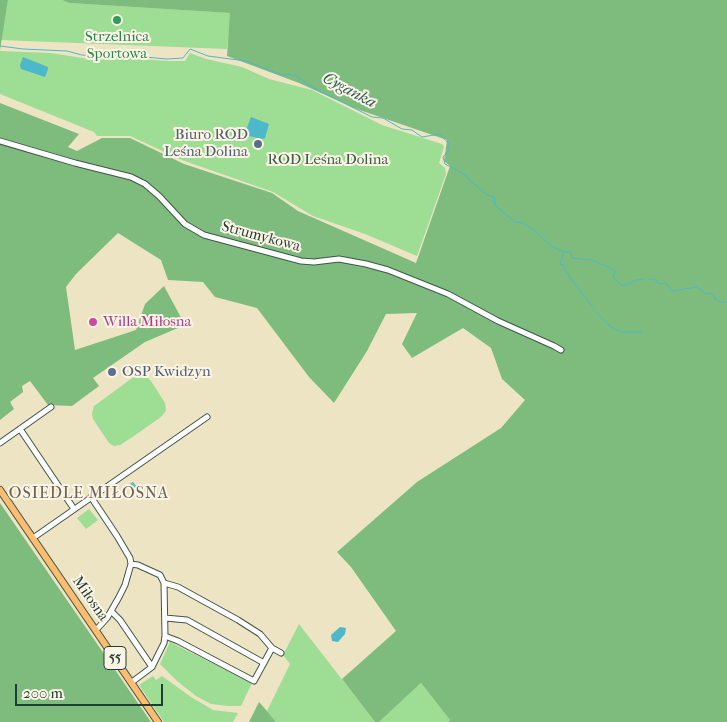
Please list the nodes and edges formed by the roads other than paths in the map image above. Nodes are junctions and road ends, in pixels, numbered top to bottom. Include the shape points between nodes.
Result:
1 (0, 141) edge
2 (561, 350) dead end
3 (51, 408) dead end
4 (206, 416) dead end
5 (20, 429) junction
6 (0, 443) edge
7 (0, 490) edge
8 (91, 497) junction
9 (74, 508) junction
10 (33, 538) junction
11 (131, 564) junction
12 (164, 584) junction
13 (111, 611) junction
14 (165, 618) junction
15 (96, 630) junction
16 (165, 636) junction
17 (272, 648) junction
18 (281, 652) dead end
19 (264, 663) junction
20 (152, 667) junction
21 (132, 682) junction
22 (158, 722) edge

1 - 2 street, Strumykowa via 131,177 145,184 186,224 204,234 301,261 339,259 388,270 448,294
3 - 5 street
4 - 8 street
5 - 6 street
5 - 9 street
7 - 10 main road, Miłosna / 55
8 - 9 street
8 - 11 street via 120,540
9 - 10 street
10 - 15 main road, Miłosna / 55
11 - 12 street via 160,576
11 - 13 street via 125,585
12 - 14 street
12 - 17 street via 178,587 238,620 260,634
13 - 15 street
13 - 20 street
14 - 16 street
14 - 19 street via 187,620
15 - 21 main road, Miłosna / 55
16 - 19 street via 254,682
16 - 20 street
17 - 18 street
17 - 19 street
20 - 21 street
21 - 22 main road, Miłosna / 55

